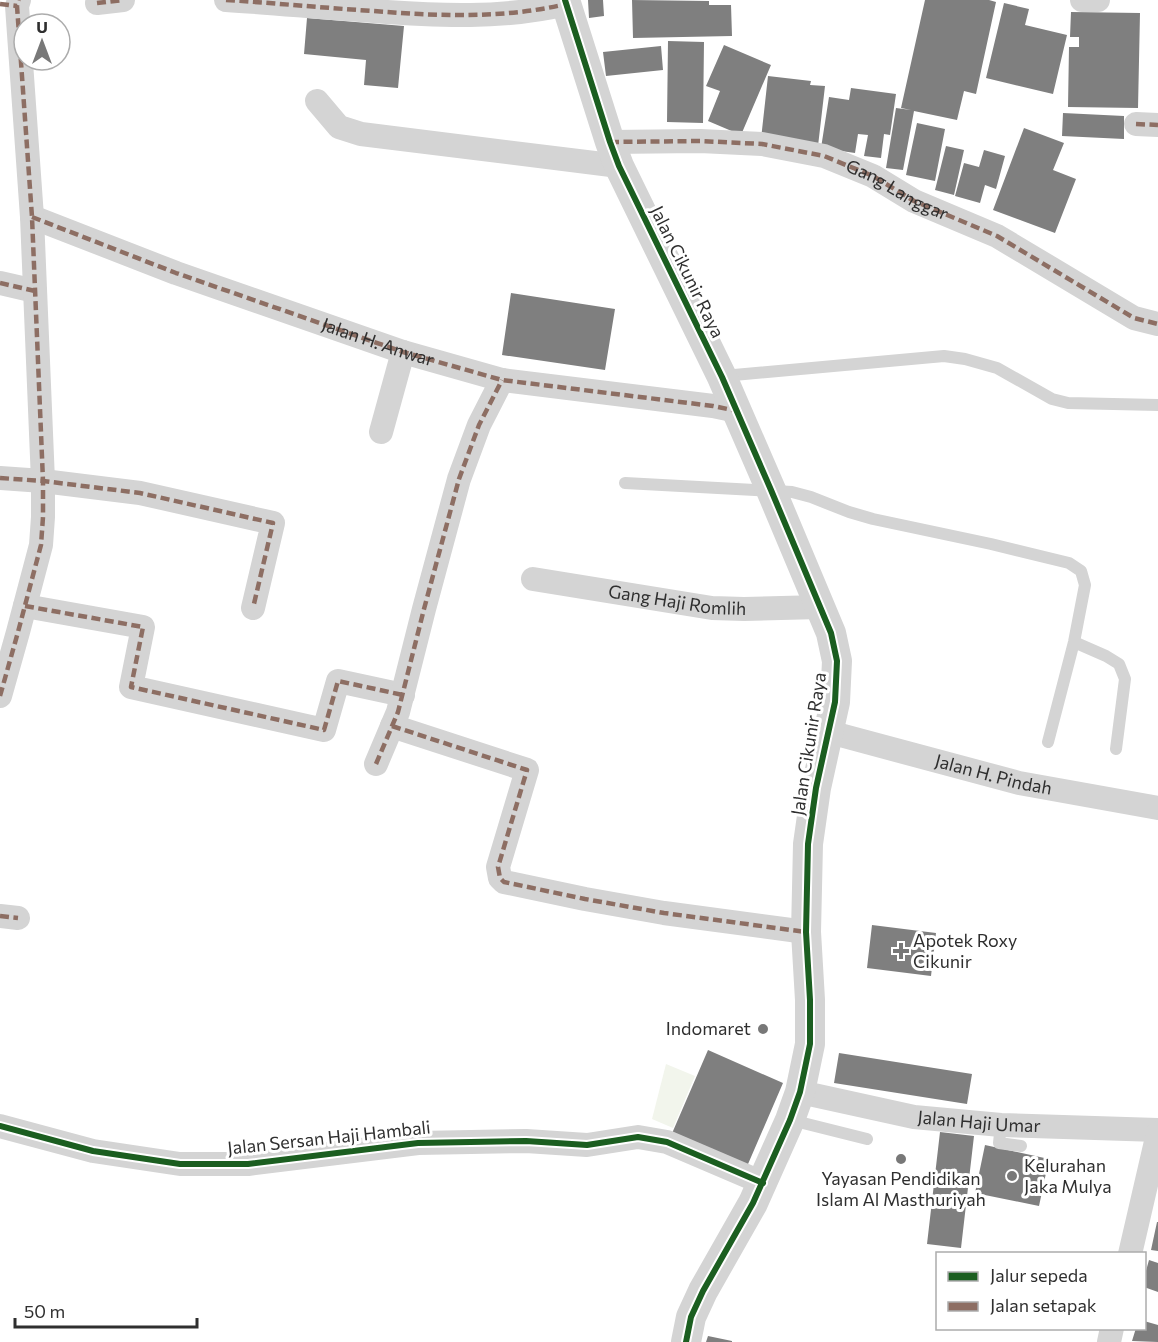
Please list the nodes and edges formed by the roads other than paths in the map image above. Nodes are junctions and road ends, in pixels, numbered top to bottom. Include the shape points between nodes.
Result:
1 (123, 0) edge
2 (226, 0) edge
3 (1082, 0) edge
4 (1098, 0) edge
5 (566, 2) edge
6 (12, 3) edge
7 (97, 3) dead end
8 (317, 101) dead end
9 (615, 154) junction
10 (32, 217) junction
11 (0, 283) edge
12 (34, 291) junction
13 (1158, 324) edge
14 (403, 352) junction
15 (722, 376) junction
16 (502, 380) junction
17 (1158, 405) edge
18 (737, 411) junction
19 (381, 432) dead end
20 (0, 477) edge
21 (43, 481) junction
22 (625, 483) dead end
23 (771, 490) junction
24 (533, 579) dead end
25 (25, 606) junction
26 (820, 607) junction
27 (253, 608) dead end
28 (1074, 642) junction
29 (1, 690) edge
30 (403, 695) junction
31 (392, 726) junction
32 (828, 732) junction
33 (1048, 742) dead end
34 (1116, 749) dead end
35 (376, 764) dead end
36 (1158, 808) edge
37 (806, 932) junction
38 (800, 1092) junction
39 (790, 1120) junction
40 (1001, 1125) junction
41 (0, 1126) edge
42 (1158, 1131) edge
43 (867, 1139) dead end
44 (1021, 1146) dead end
45 (763, 1183) junction
46 (1130, 1252) edge
47 (686, 1342) edge

1 - 7 street
2 - 5 street via 424,15 512,13 547,9
3 - 4 street
5 - 9 street, Jalan Cikunir Raya
6 - 10 street
8 - 9 street, Gang Langgar via 339,127 361,134
9 - 13 street, Gang Langgar via 700,141 762,144 824,156 873,176 914,201 997,236 1134,318
9 - 15 street, Jalan Cikunir Raya
10 - 12 street
10 - 14 street, Jalan H. Anwar via 176,273
11 - 12 street
12 - 21 street
14 - 16 street, Jalan H. Anwar
14 - 19 street
15 - 17 lane via 944,356 997,368 1068,404
15 - 18 street, Jalan Cikunir Raya
16 - 18 street, Jalan H. Anwar
16 - 30 street via 479,425 459,479
18 - 23 street, Jalan Cikunir Raya
20 - 21 street
21 - 25 street via 41,545
21 - 27 street via 140,493 273,523
22 - 23 lane
23 - 26 street, Jalan Cikunir Raya
23 - 28 lane via 811,497 873,519 1068,562 1081,571 1085,585
24 - 26 street, Gang Haji Romlih via 712,608
25 - 29 street
25 - 30 street via 143,627 131,687 324,730 338,681
26 - 32 street, Jalan Cikunir Raya via 837,661 835,702
28 - 33 lane
28 - 34 lane via 1119,664 1125,680
30 - 31 street
31 - 35 street
31 - 37 street via 527,770 498,867 504,882 664,913
32 - 36 street, Jalan H. Pindah via 1019,783
32 - 37 street, Jalan Cikunir Raya via 808,844
37 - 38 street, Jalan Cikunir Raya via 810,1044
38 - 39 street, Jalan Cikunir Raya
38 - 40 street, Jalan Haji Umar via 914,1117
39 - 43 lane
39 - 45 street, Jalan Cikunir Raya
40 - 42 street, Jalan Haji Umar
40 - 44 lane via 999,1143
41 - 45 street, Jalan Sersan Haji Hambali via 93,1152 180,1164 248,1164 418,1143 526,1141 587,1145 638,1137 667,1142
42 - 46 street
45 - 47 street, Jalan Cikunir Raya via 703,1290

